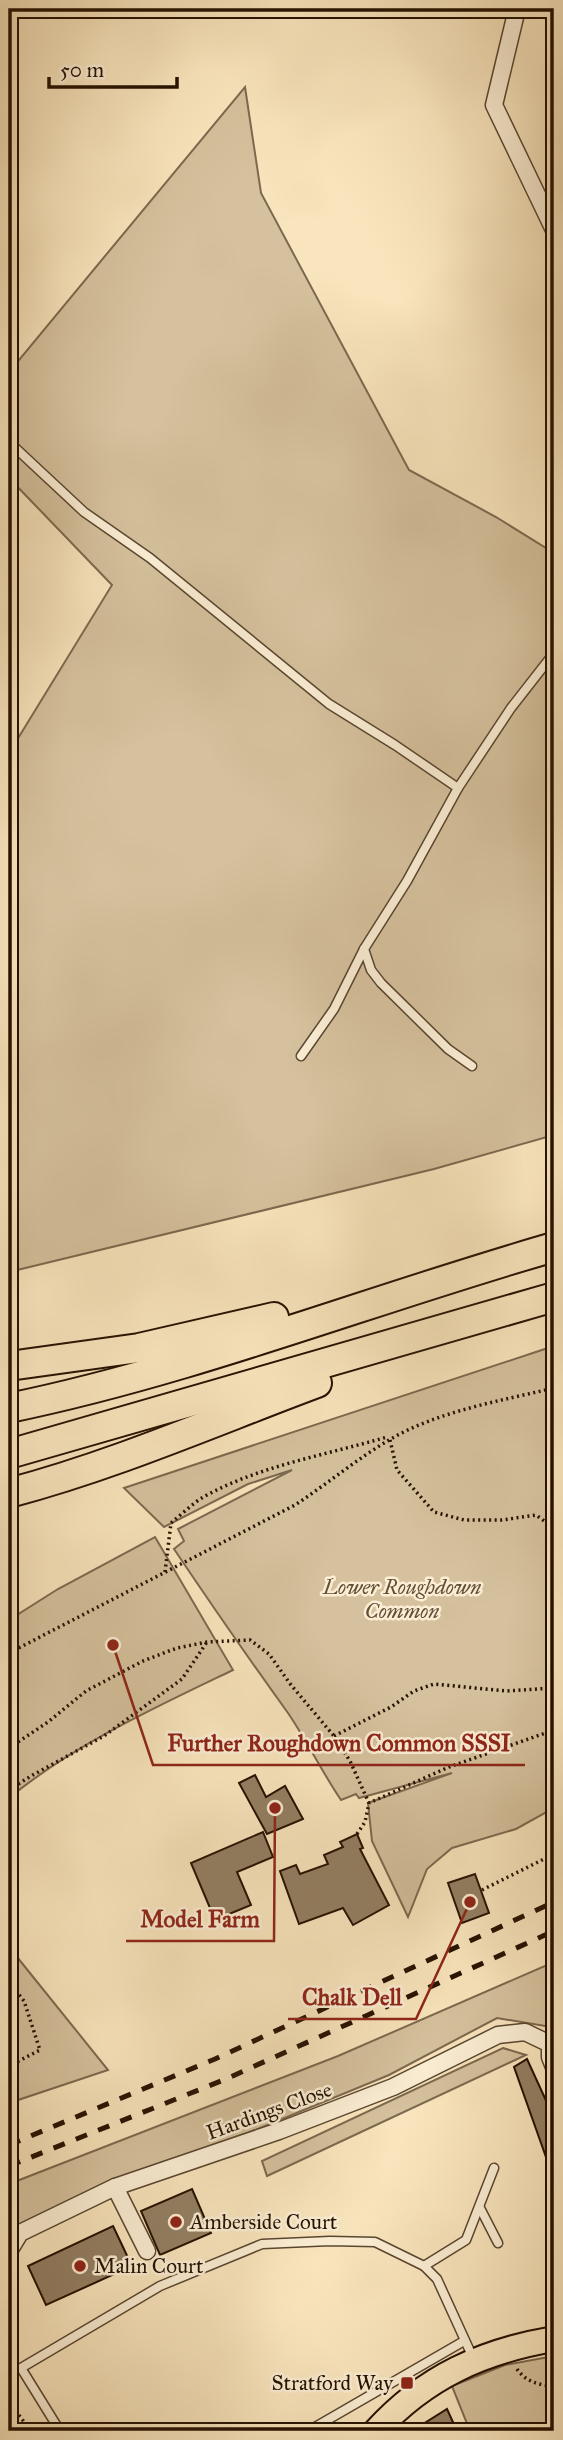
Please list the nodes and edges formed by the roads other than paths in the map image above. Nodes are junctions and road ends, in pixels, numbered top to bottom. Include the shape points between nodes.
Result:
1 (517, 9) edge
2 (554, 230) edge
3 (9, 442) edge
4 (554, 653) edge
5 (458, 788) junction
6 (364, 949) junction
7 (301, 1056) dead end
8 (472, 1066) dead end
9 (554, 1247) edge
10 (554, 1297) edge
11 (373, 1303) junction
12 (390, 1344) junction
13 (9, 1366) edge
14 (9, 1408) edge
15 (9, 1454) edge
16 (9, 1493) edge
17 (552, 2042) edge
18 (554, 2067) edge
19 (494, 2168) dead end
20 (115, 2187) junction
21 (480, 2208) junction
22 (498, 2243) dead end
23 (9, 2251) edge
24 (147, 2252) dead end
25 (424, 2266) junction
26 (554, 2339) edge
27 (469, 2350) junction
28 (310, 2430) edge
29 (60, 2431) edge
30 (376, 2431) edge

1 - 2 street via 494,104
3 - 5 lane via 85,512 150,558 329,704
4 - 5 lane
5 - 6 lane
6 - 7 lane via 334,1009
6 - 8 lane via 380,983
9 - 11 highway
10 - 12 highway
11 - 13 highway via 306,1310 139,1348
11 - 14 highway via 197,1360
12 - 15 highway
12 - 16 highway via 342,1373 146,1451
17 - 18 street
17 - 20 street, Hardings Close via 525,2032 498,2035 393,2087
19 - 21 lane
20 - 23 street, Hardings Close via 20,2233
20 - 24 street
21 - 22 lane
21 - 25 lane via 466,2240
25 - 27 lane via 437,2279
25 - 29 lane via 375,2242 262,2244 160,2286 21,2368
26 - 27 main road via 503,2350
27 - 28 lane
27 - 30 main road

